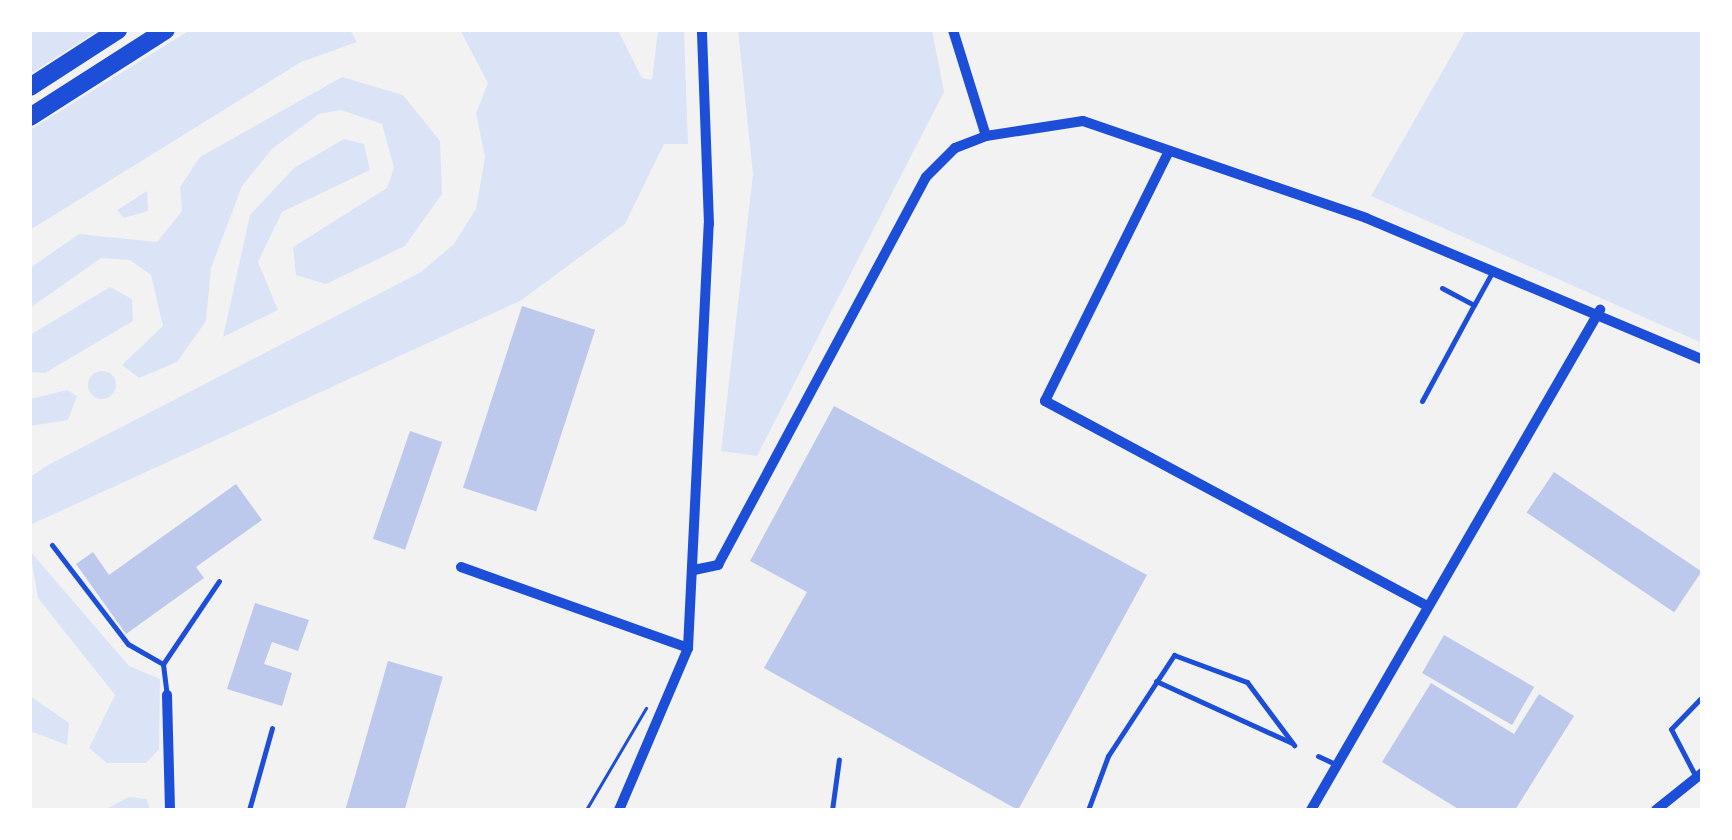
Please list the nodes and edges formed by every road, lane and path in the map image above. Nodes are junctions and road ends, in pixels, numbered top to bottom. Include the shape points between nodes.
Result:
1 (118, 30) edge
2 (166, 30) edge
3 (702, 30) edge
4 (953, 30) edge
5 (30, 87) edge
6 (30, 117) edge
7 (986, 136) junction
8 (1169, 152) junction
9 (1494, 268) junction
10 (1442, 288) dead end
11 (1474, 305) junction
12 (1600, 310) junction
13 (1702, 359) edge
14 (1422, 400) dead end
15 (52, 544) dead end
16 (461, 567) dead end
17 (694, 570) junction
18 (220, 581) dead end
19 (1427, 606) junction
20 (688, 648) junction
21 (163, 664) junction
22 (1155, 680) junction
23 (166, 695) joint
24 (1702, 696) edge
25 (648, 705) dead end
26 (272, 728) dead end
27 (1318, 756) dead end
28 (839, 759) dead end
29 (1337, 765) junction
30 (1699, 775) edge
31 (170, 810) edge
32 (249, 810) edge
33 (586, 810) edge
34 (619, 810) edge
35 (832, 810) edge
36 (1088, 810) edge
37 (1312, 810) edge
38 (1656, 810) edge

1 - 5 highway
2 - 6 highway
3 - 17 street via 710,224
4 - 7 street
7 - 8 street via 1083,121
7 - 17 street via 955,148 926,177 718,566
8 - 9 street
8 - 19 street via 1045,401
9 - 11 lane
9 - 12 street
10 - 11 lane
11 - 14 lane
12 - 13 street
12 - 19 street
15 - 21 lane via 128,644
16 - 20 street
17 - 20 street
18 - 21 lane
19 - 29 street
20 - 34 street
21 - 23 lane
22 - 22 lane via 1294,744 1247,682 1185,652
22 - 36 lane via 1108,756
23 - 31 street
24 - 30 lane via 1671,729
25 - 33 path
26 - 32 lane
27 - 29 lane
28 - 35 lane
29 - 37 street
30 - 38 street

